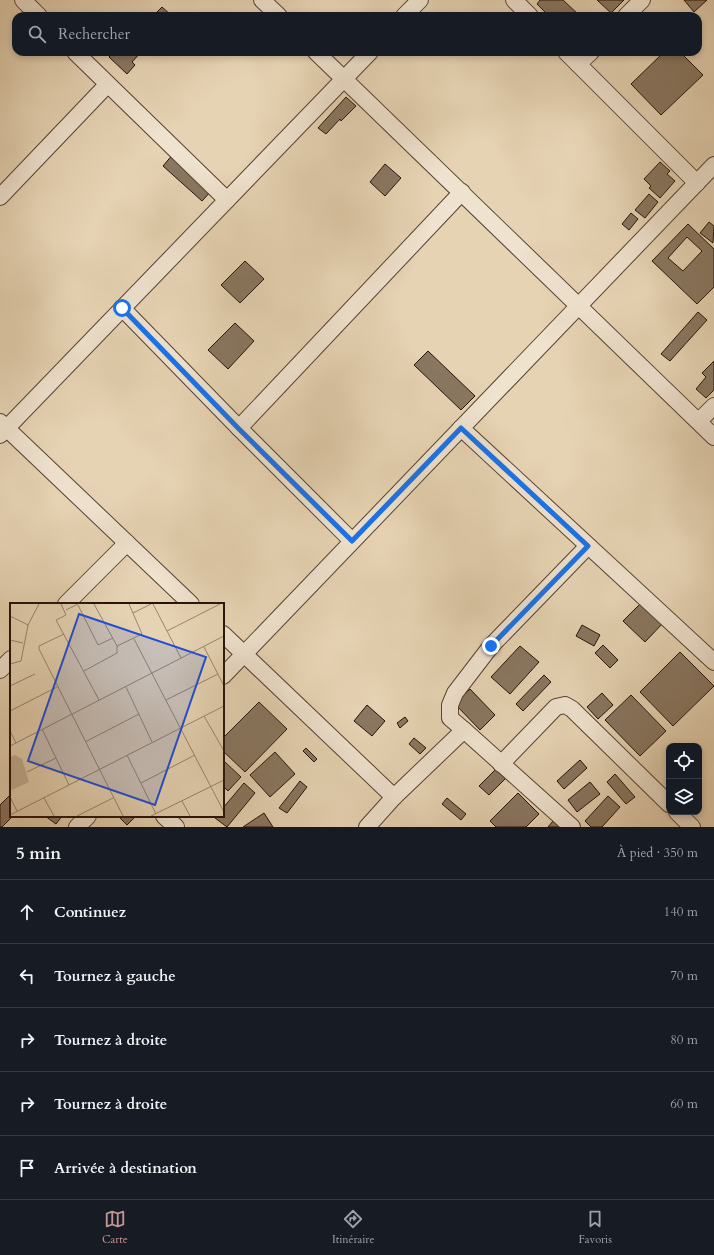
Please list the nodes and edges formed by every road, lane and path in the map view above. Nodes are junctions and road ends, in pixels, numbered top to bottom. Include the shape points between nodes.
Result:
1 (23, 0) edge
2 (262, 0) edge
3 (420, 0) edge
4 (514, 0) edge
5 (642, 0) edge
6 (35, 12) edge
7 (275, 12) edge
8 (408, 12) edge
9 (526, 12) edge
10 (630, 12) edge
11 (78, 56) edge
12 (320, 56) edge
13 (366, 56) edge
14 (570, 56) edge
15 (586, 56) edge
16 (578, 64) junction
17 (344, 79) junction
18 (107, 85) junction
19 (714, 165) edge
20 (697, 183) junction
21 (462, 192) junction
22 (0, 197) edge
23 (227, 200) junction
24 (579, 306) junction
25 (122, 308) junction
26 (714, 406) edge
27 (699, 421) junction
28 (238, 428) junction
29 (461, 428) junction
30 (2, 429) edge
31 (714, 437) edge
32 (352, 541) junction
33 (127, 543) junction
34 (588, 546) junction
35 (67, 603) edge
36 (190, 603) edge
37 (224, 635) edge
38 (244, 654) junction
39 (10, 660) edge
40 (714, 662) edge
41 (0, 670) edge
42 (224, 675) edge
43 (464, 730) junction
44 (501, 764) junction
45 (394, 796) junction
46 (666, 801) edge
47 (680, 815) edge
48 (87, 817) edge
49 (165, 817) edge
50 (77, 827) edge
51 (176, 827) edge
52 (367, 827) edge
53 (572, 827) edge
54 (692, 827) edge

1 - 6 street
2 - 7 street
3 - 8 street
4 - 9 street
5 - 10 street
11 - 18 street
12 - 17 street
13 - 17 street
14 - 16 street
15 - 16 street
16 - 20 street
17 - 21 street
17 - 23 street
18 - 22 street
18 - 23 street
19 - 20 street
20 - 24 street
21 - 24 street
21 - 28 street
23 - 25 street
24 - 27 street
24 - 29 street
25 - 28 street
25 - 30 street
26 - 27 street
27 - 31 street
28 - 32 street
29 - 32 street
29 - 34 street
30 - 33 street
32 - 38 street
33 - 35 street
33 - 36 street
34 - 40 street
34 - 43 street via 491,646 454,693 450,705 450,718
37 - 38 street
38 - 42 street
38 - 45 street
39 - 41 street
43 - 44 street
43 - 45 street
44 - 46 street via 556,707 565,705
44 - 53 street
45 - 52 street
47 - 54 street
48 - 50 street
49 - 51 street

